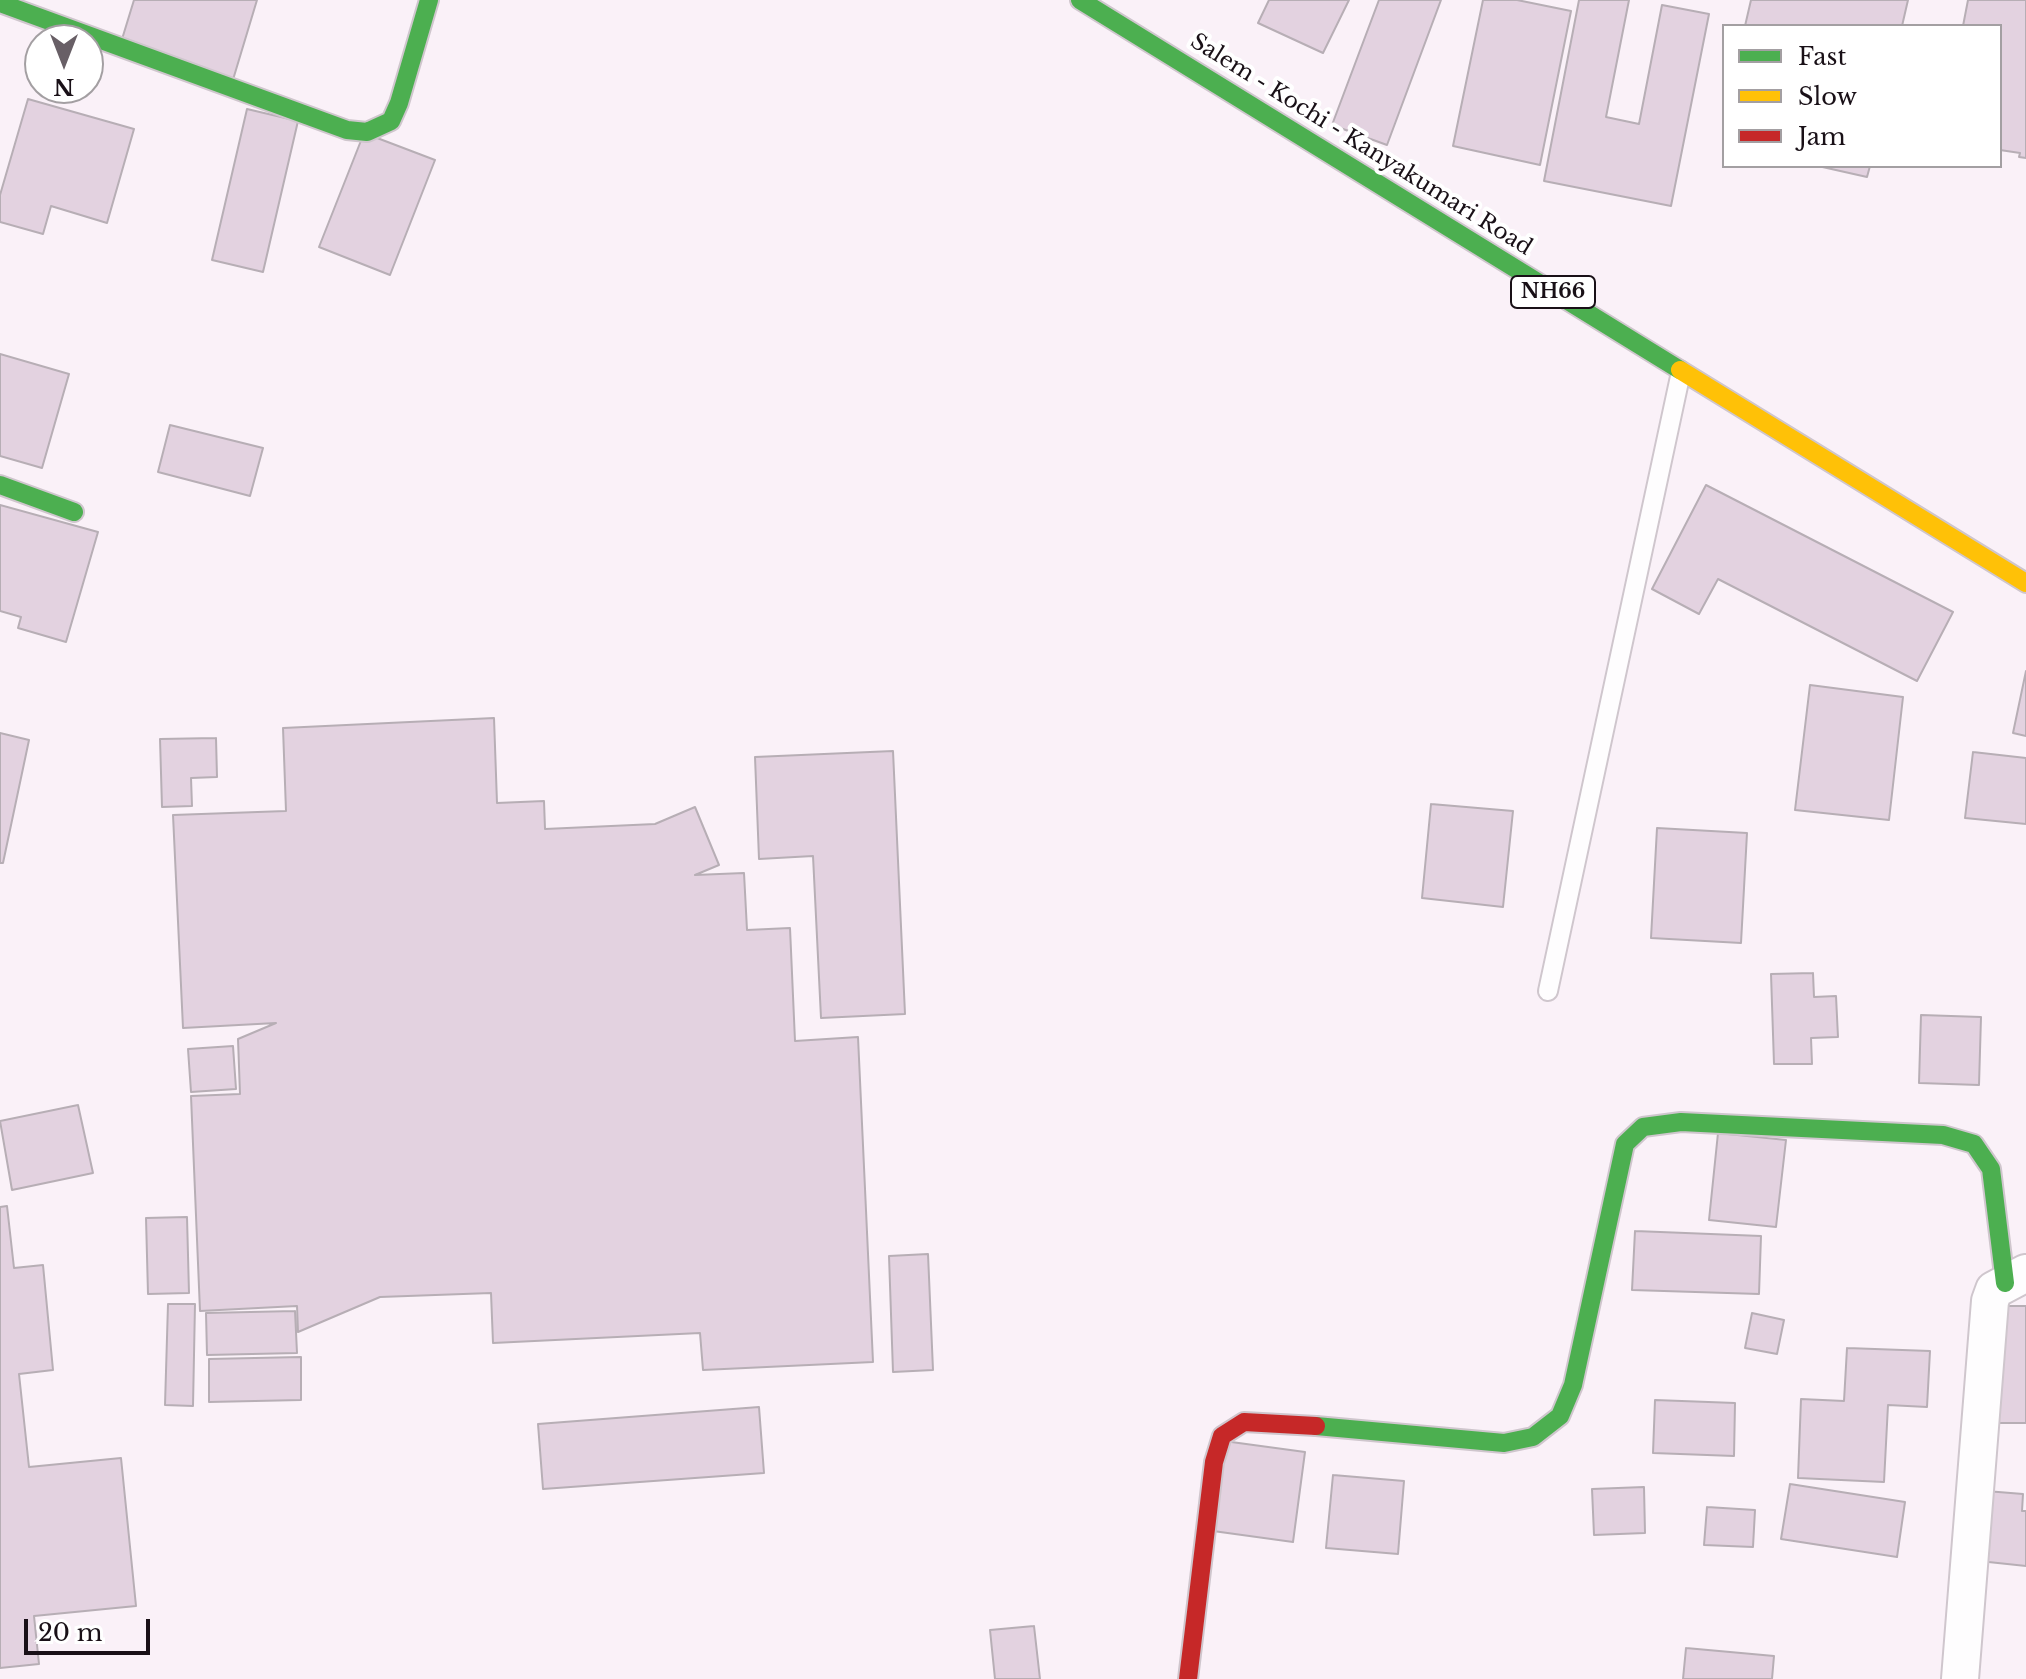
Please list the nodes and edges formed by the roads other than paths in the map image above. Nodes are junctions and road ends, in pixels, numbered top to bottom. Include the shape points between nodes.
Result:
1 (429, 0) edge
2 (1080, 0) edge
3 (0, 3) edge
4 (1681, 370) junction
5 (0, 485) edge
6 (74, 512) dead end
7 (2026, 583) edge
8 (1548, 991) dead end
9 (2015, 1278) edge
10 (1188, 1679) edge
11 (1960, 1679) edge

1 - 3 main road via 391,121 367,132 347,130
2 - 4 main road, Salem - Kochi - Kanyakumari Road / NH66
4 - 7 main road, Salem - Kochi - Kanyakumari Road / NH66
4 - 8 lane
5 - 6 main road
9 - 10 main road via 1991,1169 1974,1144 1943,1135 1681,1122 1643,1127 1625,1144 1573,1385 1560,1416 1533,1437 1504,1443 1275,1422 1244,1422 1222,1436 1214,1462
9 - 11 street via 1994,1290 1990,1301

